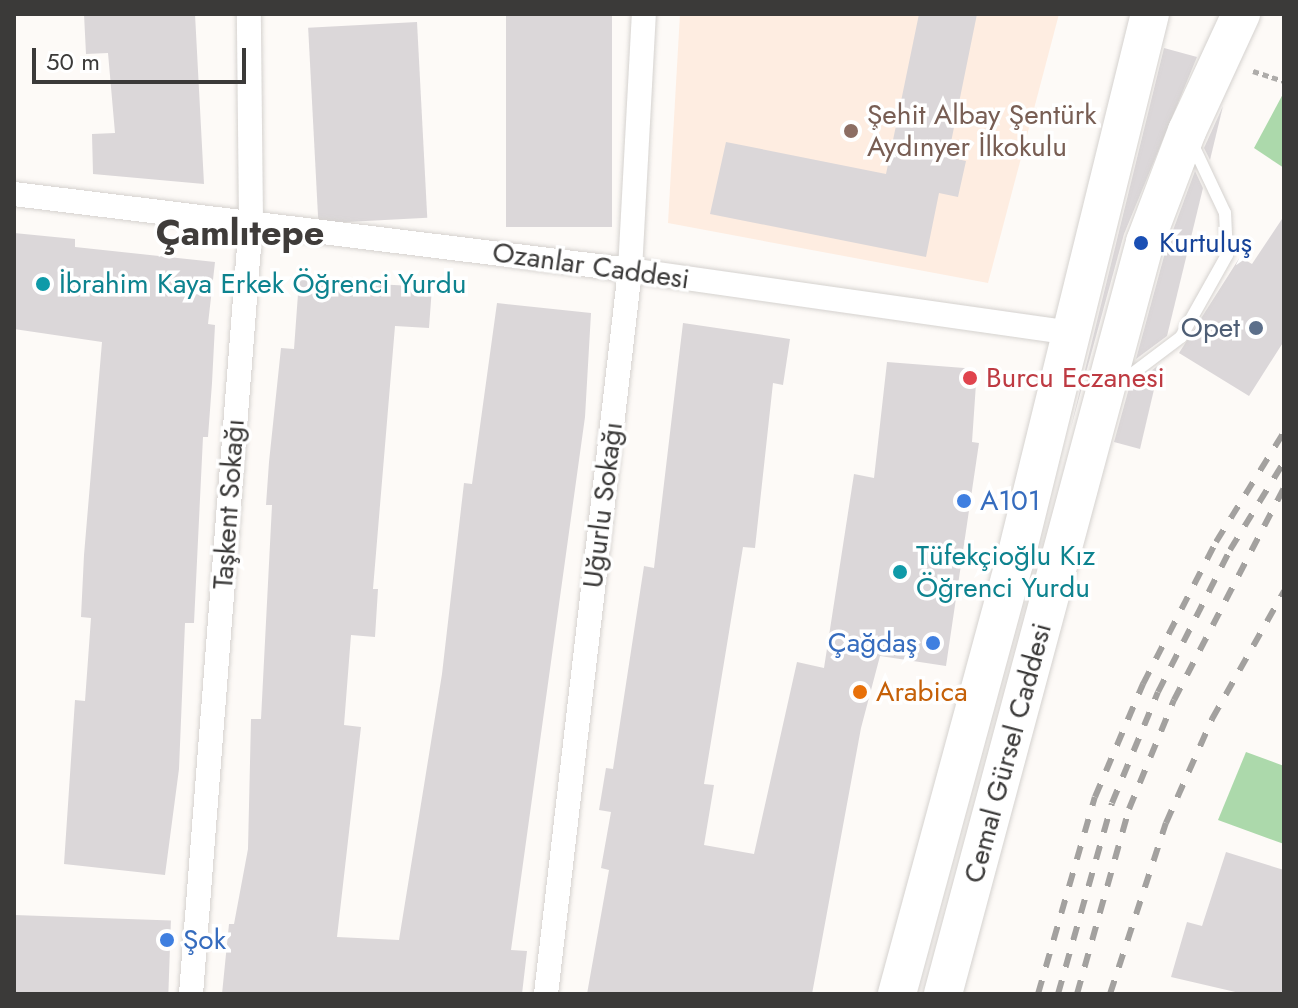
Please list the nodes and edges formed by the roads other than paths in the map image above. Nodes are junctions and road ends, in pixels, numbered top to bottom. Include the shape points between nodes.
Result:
1 (249, 14) edge
2 (644, 14) edge
3 (1150, 14) edge
4 (1241, 14) edge
5 (1187, 131) junction
6 (14, 194) edge
7 (251, 222) junction
8 (630, 270) junction
9 (1072, 333) junction
10 (1104, 395) junction
11 (191, 994) edge
12 (546, 994) edge
13 (897, 994) edge
14 (943, 994) edge

1 - 7 street, Taşkent Sokağı
2 - 8 street, Uğurlu Sokağı
3 - 9 main road, Cemal Gürsel Caddesi
4 - 5 main road, Cemal Gürsel Caddesi
5 - 10 main road, Cemal Gürsel Caddesi via 1145,242
5 - 10 lane via 1225,213 1227,255 1181,337
6 - 7 street, Ozanlar Caddesi
7 - 8 street, Ozanlar Caddesi
7 - 11 street, Taşkent Sokağı
8 - 9 street, Ozanlar Caddesi
8 - 12 street, Uğurlu Sokağı
9 - 13 main road, Cemal Gürsel Caddesi
10 - 14 main road, Cemal Gürsel Caddesi

